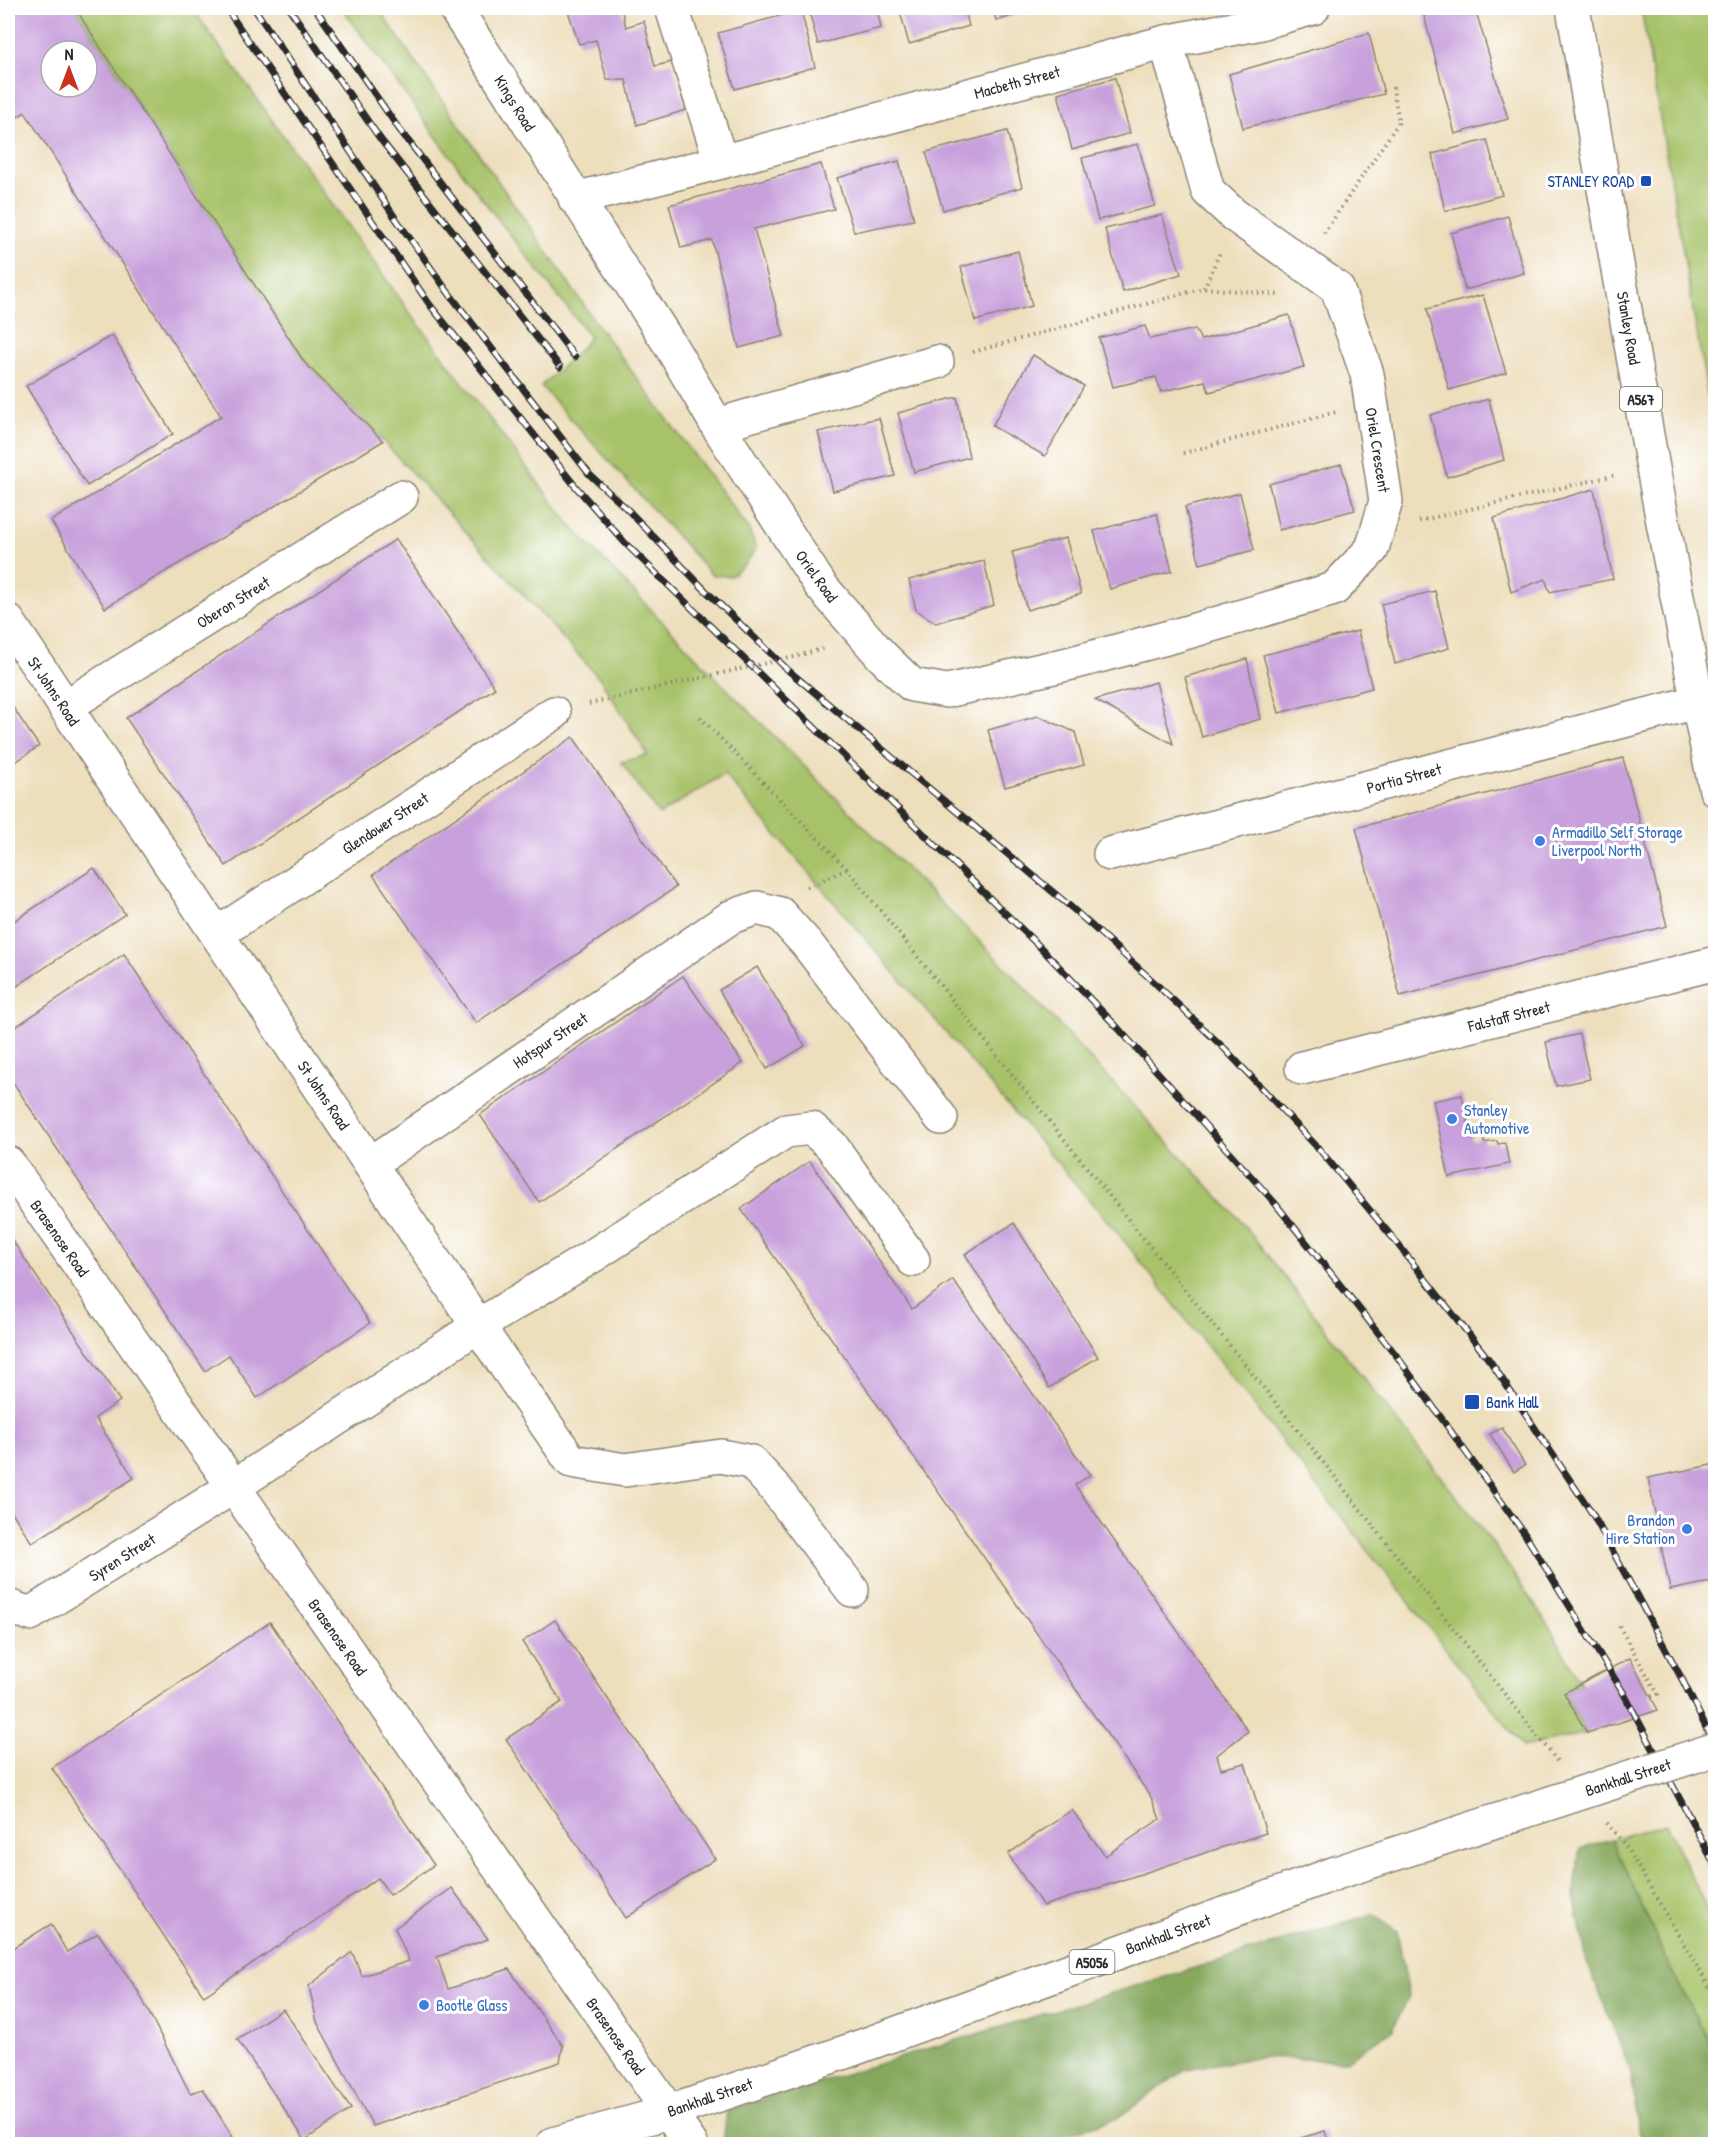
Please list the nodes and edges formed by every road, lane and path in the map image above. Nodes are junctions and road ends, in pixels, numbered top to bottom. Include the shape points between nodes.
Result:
1 (455, 8) edge
2 (672, 8) edge
3 (1313, 8) edge
4 (1573, 8) edge
5 (1260, 15) edge
6 (1166, 42) junction
7 (1392, 83) dead end
8 (721, 162) junction
9 (575, 199) junction
10 (1304, 264) junction
11 (1338, 288) junction
12 (937, 362) joint
13 (1371, 403) junction
14 (717, 425) junction
15 (1183, 453) dead end
16 (1654, 466) junction
17 (401, 497) dead end
18 (1377, 531) junction
19 (8, 621) edge
20 (818, 650) dead end
21 (947, 691) joint
22 (1706, 700) edge
23 (595, 702) dead end
24 (65, 707) junction
25 (554, 713) dead end
26 (700, 717) dead end
27 (1716, 790) edge
28 (1110, 854) dead end
29 (217, 934) junction
30 (1716, 963) edge
31 (1302, 1068) dead end
32 (941, 1118) dead end
33 (8, 1162) edge
34 (370, 1164) junction
35 (913, 1260) dead end
36 (478, 1326) junction
37 (233, 1487) junction
38 (852, 1590) dead end
39 (8, 1606) edge
40 (1619, 1626) dead end
41 (1651, 1697) dead end
42 (1716, 1749) edge
43 (1562, 1767) dead end
44 (1604, 1819) dead end
45 (1716, 1998) edge
46 (669, 2112) junction
47 (553, 2145) edge
48 (692, 2145) edge

1 - 9 street, Kings Road
2 - 8 street
3 - 5 street, Macbeth Street
4 - 16 street, Stanley Road / A567
5 - 6 street, Macbeth Street
6 - 8 street, Macbeth Street
6 - 10 street via 1208,191 1234,215
7 - 10 path via 1399,122
8 - 9 street, Macbeth Street
9 - 14 street, Oriel Road
10 - 11 street
11 - 12 path via 1320,300 1204,288
11 - 13 street, Oriel Crescent via 1367,374
12 - 14 street
13 - 15 path
13 - 18 street, Oriel Crescent via 1386,501
14 - 21 street, Oriel Road via 821,586 870,643 912,685
16 - 18 path
16 - 22 street, Stanley Road / A567
17 - 24 street, Oberon Street
18 - 21 street, Oriel Crescent via 1372,549 1334,589 1083,660
19 - 24 street, St Johns Road
20 - 23 path, bridge
22 - 27 street, Stanley Road / A567
22 - 28 street, Portia Street
24 - 29 street, St Johns Road
25 - 29 street, Glendower Street
26 - 43 path via 847,869 1328,1468
29 - 34 street, St Johns Road
30 - 31 street, Falstaff Street
32 - 34 street, Hotspur Street via 807,944 780,914 757,908 731,917
33 - 37 street, Brasenose Road
34 - 36 street, St Johns Road
35 - 36 street via 831,1145 811,1128 786,1131
36 - 37 street
36 - 38 street, St Johns Road via 571,1461 625,1470 721,1456 751,1462
37 - 39 street, Syren Street via 30,1614
37 - 46 street, Brasenose Road
40 - 41 path via 1658,1695
42 - 46 street, Bankhall Street / A5056, bridge via 1336,1873
44 - 45 path via 1625,1845
46 - 47 street, Bankhall Street / A5056
46 - 48 street, Brasenose Road

